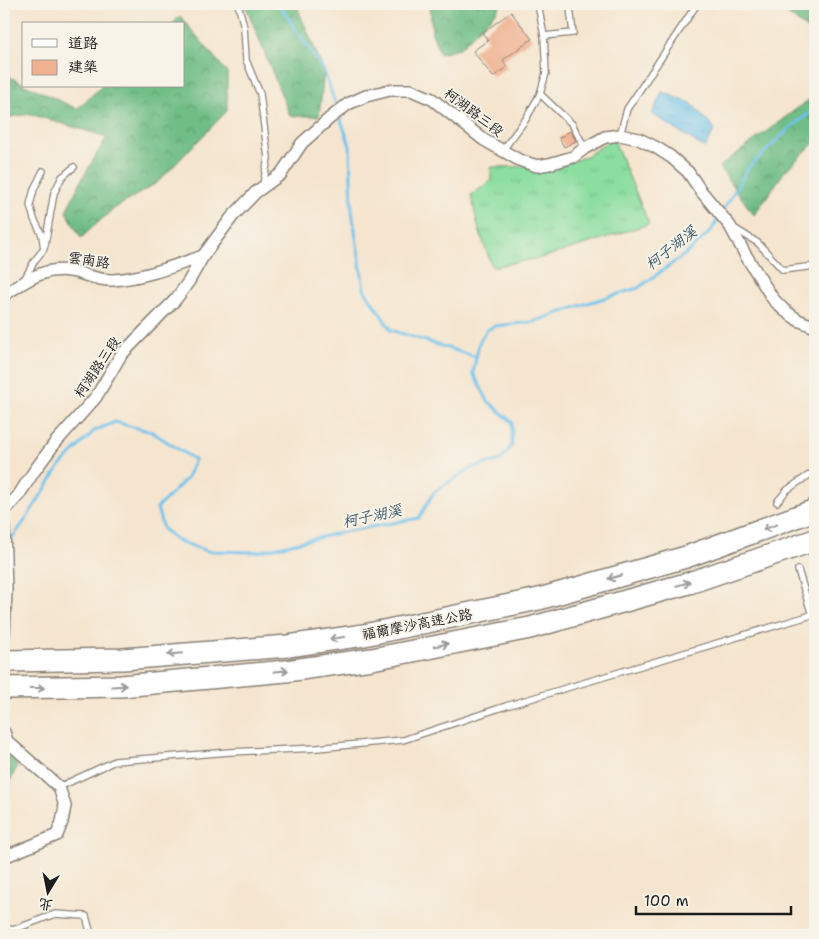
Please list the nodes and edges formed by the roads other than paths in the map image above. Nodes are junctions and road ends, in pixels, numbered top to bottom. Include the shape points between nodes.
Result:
1 (238, 4) edge
2 (538, 4) edge
3 (696, 4) edge
4 (570, 8) dead end
5 (544, 36) junction
6 (540, 94) junction
7 (620, 135) junction
8 (585, 148) junction
9 (502, 151) junction
10 (74, 167) dead end
11 (43, 172) dead end
12 (263, 186) junction
13 (730, 226) junction
14 (44, 250) junction
15 (202, 256) junction
16 (815, 266) edge
17 (23, 282) junction
18 (4, 295) edge
19 (815, 327) edge
20 (815, 471) edge
21 (777, 502) dead end
22 (815, 510) edge
23 (4, 511) edge
24 (4, 528) edge
25 (815, 540) edge
26 (798, 570) dead end
27 (814, 614) edge
28 (4, 634) edge
29 (4, 661) edge
30 (4, 688) edge
31 (4, 732) edge
32 (59, 787) junction
33 (4, 857) edge
34 (4, 928) edge
35 (91, 935) edge

1 - 12 lane via 244,27 246,60 260,94 268,158
2 - 5 lane
3 - 7 lane via 627,109
4 - 5 lane via 573,33
5 - 6 lane via 546,73
6 - 8 lane via 572,124
6 - 9 lane
7 - 8 street, 柯湖路三段 via 605,137
7 - 13 street via 639,139 671,157 688,172
8 - 9 street, 柯湖路三段 via 573,157 537,166
9 - 12 street, 柯湖路三段 via 432,99 411,90 390,90 348,104 302,143 281,174
10 - 14 lane via 62,177 54,193
11 - 14 lane via 30,205 42,235
12 - 15 street, 柯湖路三段 via 232,217
13 - 16 lane via 758,243 783,270
13 - 19 street via 773,299 798,320
14 - 17 lane
15 - 17 street, 雲南路 via 131,278 110,280 56,271 41,273
15 - 23 street, 柯湖路三段 via 176,299 120,355 96,397 55,443
17 - 18 street, 雲南路
20 - 21 lane via 787,490
22 -> 29 highway, 福爾摩沙高速公路 via 686,557 539,599 364,635 288,646 123,659
24 - 28 street
30 -> 25 highway, 福爾摩沙高速公路 via 121,686 286,671 372,659 530,628 690,583
26 - 27 lane
27 - 32 lane via 403,740 115,761
31 - 32 street via 8,741
32 - 33 street via 65,806 57,835
34 - 35 lane via 13,930 55,914 86,916

